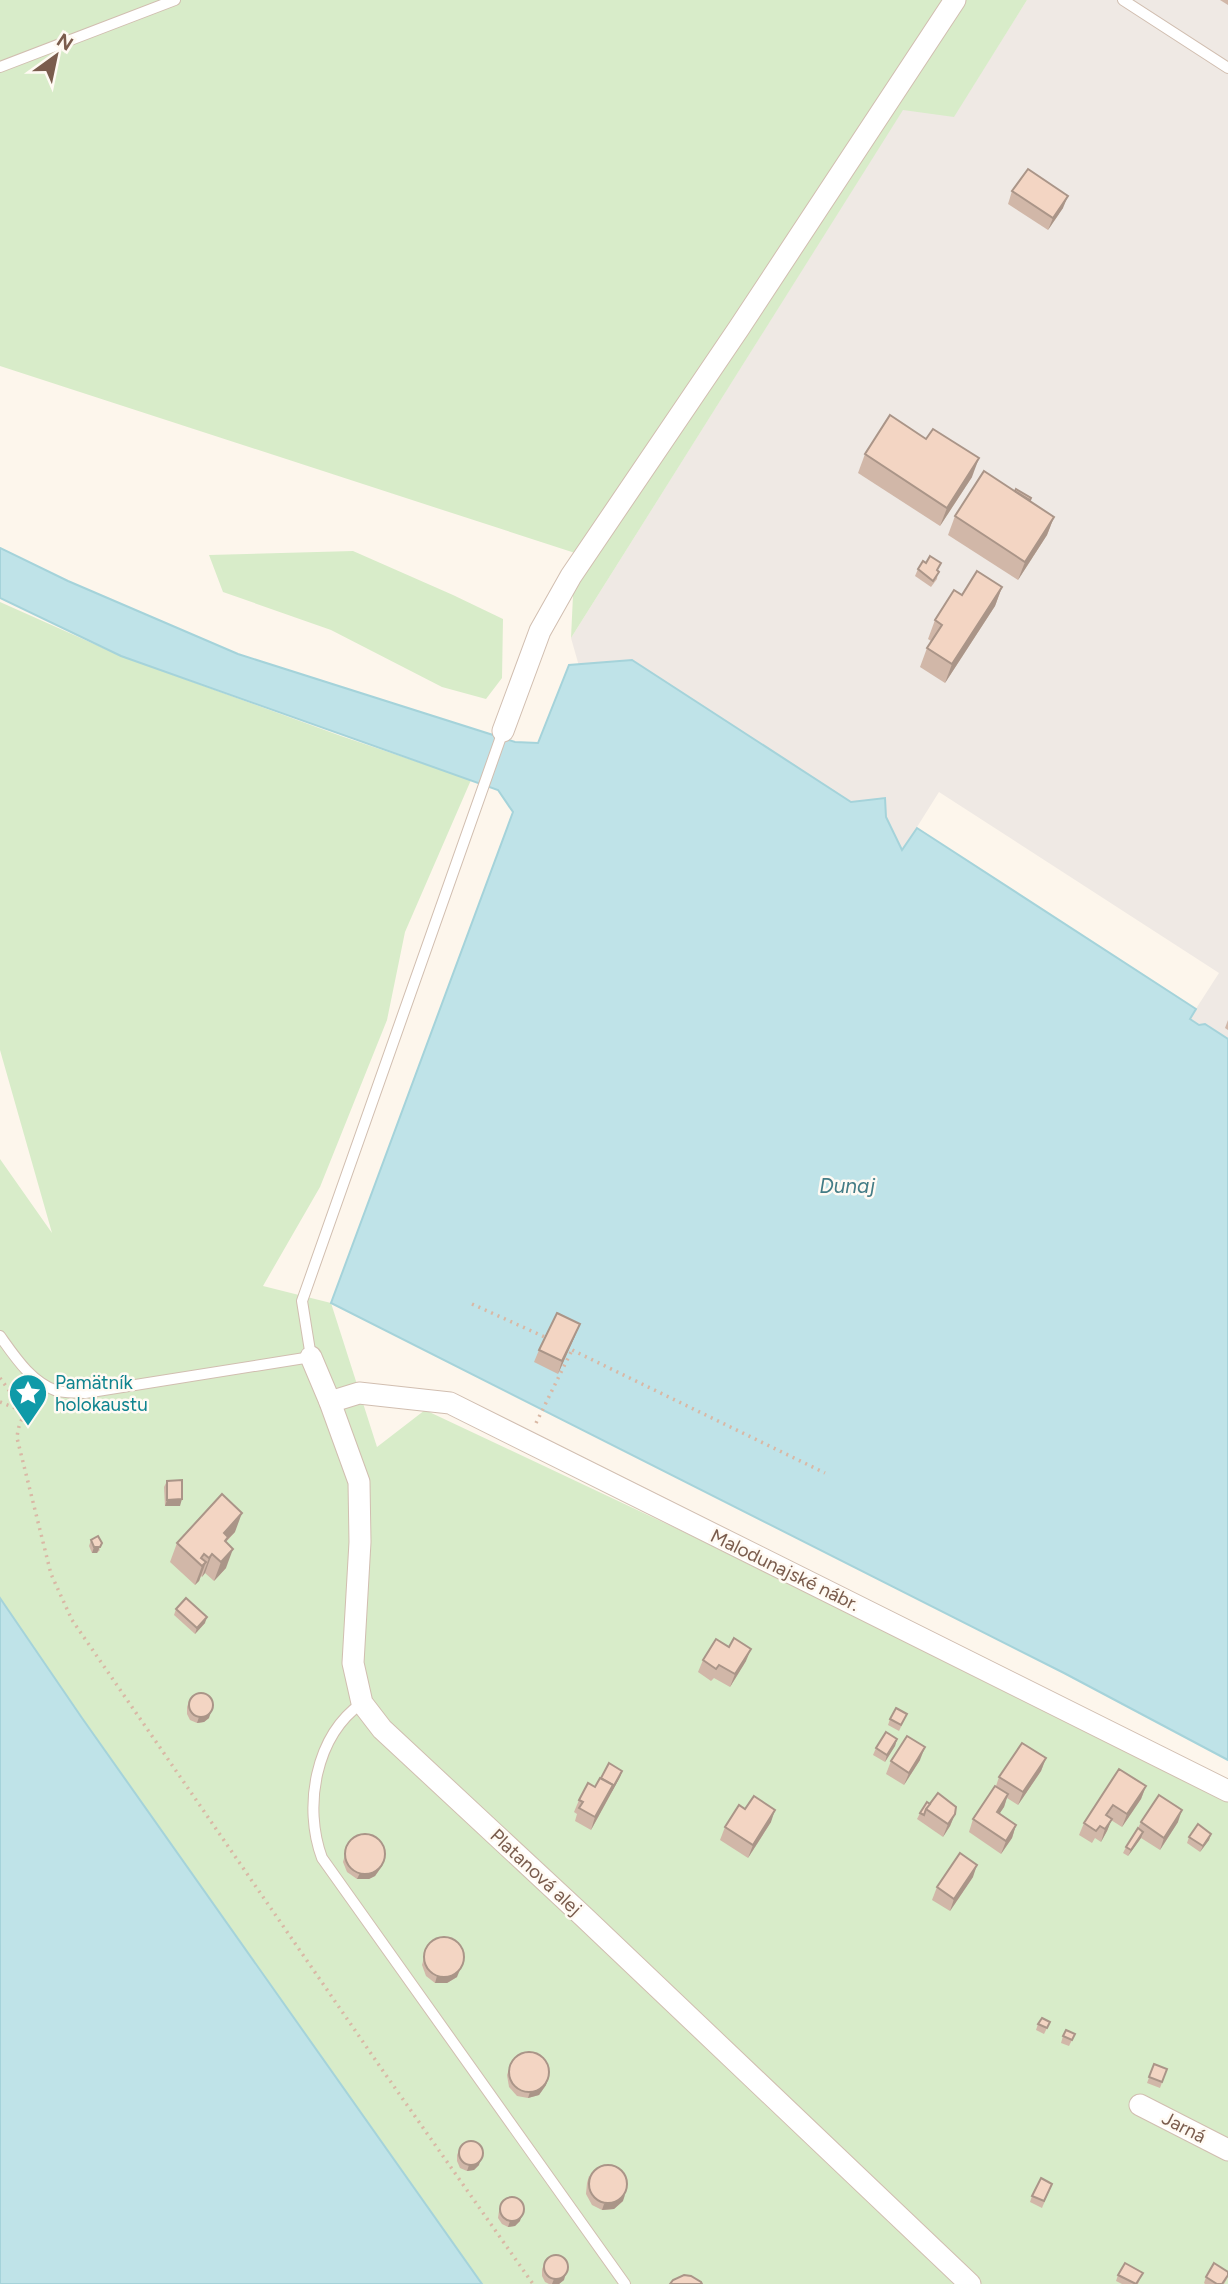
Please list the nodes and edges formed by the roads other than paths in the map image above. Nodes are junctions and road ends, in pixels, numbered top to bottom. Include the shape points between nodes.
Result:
1 (174, 0) edge
2 (955, 0) edge
3 (1123, 0) edge
4 (0, 66) edge
5 (1228, 68) edge
6 (503, 732) joint
7 (0, 1336) edge
8 (310, 1357) junction
9 (330, 1402) junction
10 (362, 1703) junction
11 (1228, 1791) edge
12 (1140, 2105) dead end
13 (1228, 2150) edge
14 (625, 2284) edge
15 (970, 2284) edge

1 - 4 lane
2 - 6 street via 571,576 540,631
3 - 5 lane
6 - 8 lane via 302,1301
7 - 8 lane via 39,1382 58,1391 85,1393
8 - 9 street, Platanová alej
9 - 10 street, Platanová alej via 359,1482 353,1663
9 - 11 street, Malodunajské nábr. via 359,1393 450,1403
10 - 14 lane via 340,1723 315,1784 313,1823 322,1858
10 - 15 street, Platanová alej via 382,1729
12 - 13 street, Jarná

